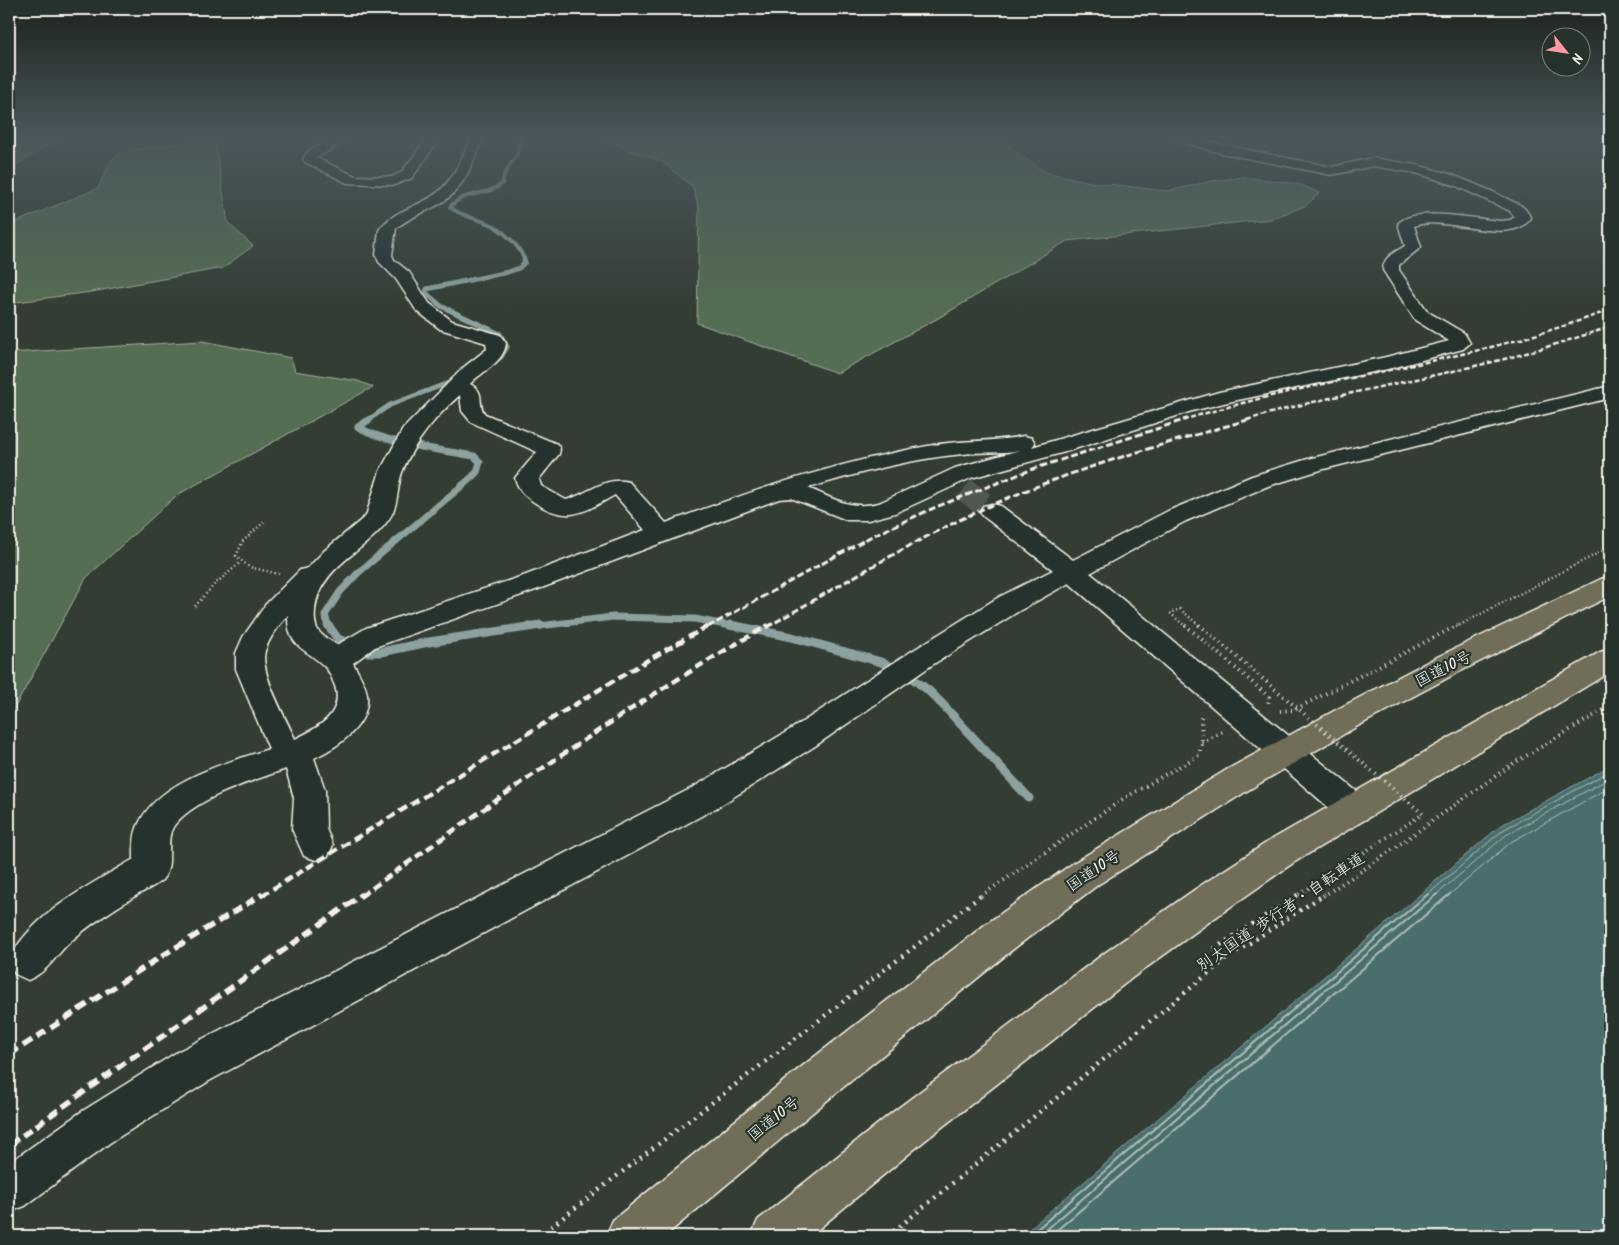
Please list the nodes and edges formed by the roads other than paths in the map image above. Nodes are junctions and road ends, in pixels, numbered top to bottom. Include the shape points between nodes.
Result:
1 (441, 196) edge
2 (1490, 196) edge
3 (457, 385) junction
4 (1610, 392) edge
5 (1075, 442) junction
6 (776, 492) junction
7 (992, 511) tunnel mouth
8 (662, 534) junction
9 (1071, 571) junction
10 (314, 572) junction
11 (1610, 586) edge
12 (336, 660) junction
13 (1610, 660) edge
14 (1287, 752) junction
15 (292, 754) junction
16 (1354, 809) junction
17 (316, 845) dead end
18 (28, 961) dead end
19 (9, 1190) edge
20 (629, 1236) edge
21 (774, 1236) edge

1 - 3 street via 390,225 384,255 430,313 446,325 496,341 496,350 490,358
2 - 5 street via 1514,208 1523,218 1519,223 1503,226 1423,219 1406,224 1413,247 1391,263 1393,276 1420,316 1461,343 1388,363 1209,400
3 - 8 street via 470,392 472,411 478,418 549,449 527,478 533,491 556,506 570,508 613,487 621,487
3 - 10 street via 421,422 401,449 391,472 381,512 375,521
4 - 9 street via 1358,453 1260,481 1176,516
5 - 6 street via 1061,434 1007,446 957,447 836,473
5 - 6 street via 868,513 847,513 800,493
6 - 8 street
7 - 9 street
8 - 12 street via 366,640
9 - 14 street
9 - 19 street via 945,643 804,737 704,798 194,1066 96,1127
10 - 12 street via 303,600 302,628 314,645
10 - 15 street via 276,610 250,653 250,669
11 - 14 highway, 国道10号 via 1445,666
12 - 15 street via 352,696 350,713 326,737
13 - 16 highway
14 - 16 street
14 - 20 highway, 国道10号 via 1164,823 1087,873 999,937
15 - 17 street via 309,793 307,822
15 - 18 street via 192,792 170,807 157,821 151,836 150,868 93,902 57,930
16 - 21 highway via 1281,852 1119,965 908,1127

